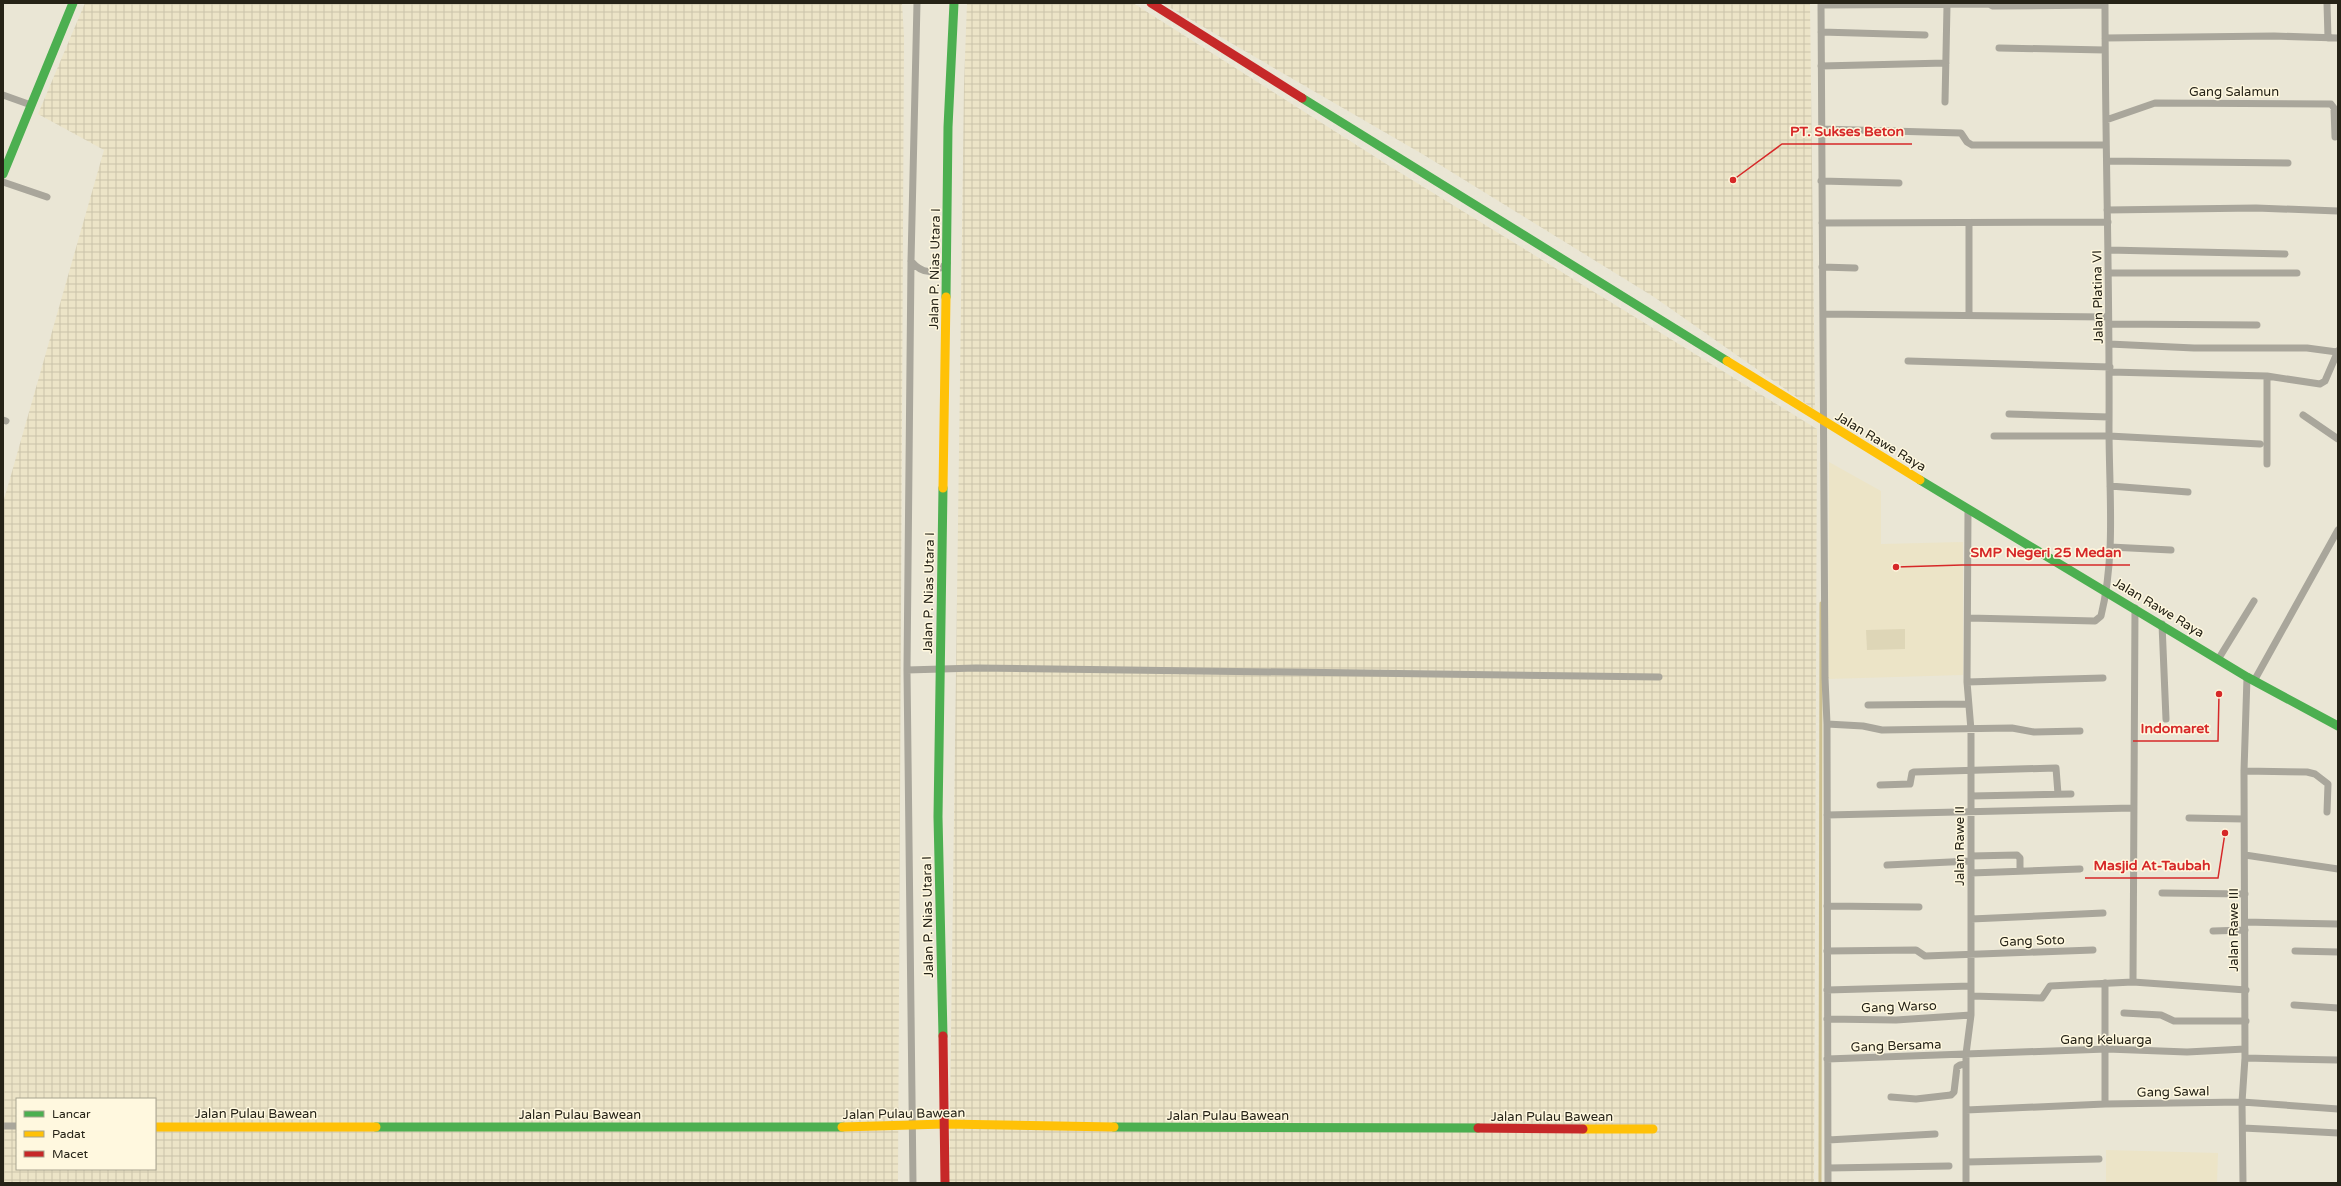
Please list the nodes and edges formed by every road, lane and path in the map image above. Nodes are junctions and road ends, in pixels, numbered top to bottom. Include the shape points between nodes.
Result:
1 (73, 3) edge
2 (917, 3) edge
3 (954, 3) edge
4 (1151, 3) edge
5 (1987, 3) edge
6 (2327, 3) edge
7 (1821, 4) edge
8 (2105, 4) edge
9 (1947, 6) junction
10 (1821, 32) junction
11 (1925, 35) dead end
12 (2105, 38) junction
13 (2328, 38) junction
14 (2338, 38) edge
15 (1999, 48) dead end
16 (2105, 50) junction
17 (1946, 63) junction
18 (1821, 66) junction
19 (3, 95) edge
20 (1945, 102) dead end
21 (31, 105) junction
22 (2106, 120) junction
23 (1821, 129) junction
24 (2335, 136) dead end
25 (2106, 145) junction
26 (2107, 161) junction
27 (2288, 163) dead end
28 (3, 174) edge
29 (1821, 181) junction
30 (3, 182) edge
31 (1899, 182) dead end
32 (47, 197) dead end
33 (2107, 210) junction
34 (2338, 211) edge
35 (2108, 222) junction
36 (1822, 223) junction
37 (1969, 223) junction
38 (2108, 250) junction
39 (2285, 254) dead end
40 (911, 261) junction
41 (947, 263) junction
42 (1822, 267) junction
43 (1856, 268) dead end
44 (2108, 273) junction
45 (2297, 273) dead end
46 (1823, 314) junction
47 (1969, 314) junction
48 (2109, 320) junction
49 (2258, 325) dead end
50 (2109, 344) junction
51 (2337, 352) edge
52 (1908, 361) dead end
53 (2110, 369) junction
54 (2267, 376) junction
55 (2009, 414) dead end
56 (2303, 415) dead end
57 (2109, 417) junction
58 (1820, 419) junction
59 (1994, 436) dead end
60 (2109, 436) junction
61 (2338, 439) edge
62 (2260, 444) dead end
63 (2267, 464) dead end
64 (2110, 486) junction
65 (2188, 492) dead end
66 (1968, 509) junction
67 (2338, 530) edge
68 (2110, 547) junction
69 (2171, 550) dead end
70 (2107, 591) junction
71 (2254, 601) dead end
72 (2135, 608) junction
73 (1968, 618) junction
74 (2162, 624) junction
75 (2220, 658) junction
76 (907, 670) junction
77 (940, 670) junction
78 (1659, 677) dead end
79 (2103, 678) dead end
80 (2251, 679) junction
81 (1967, 682) junction
82 (1968, 704) junction
83 (1868, 705) dead end
84 (2166, 719) dead end
85 (1827, 724) junction
86 (2338, 726) edge
87 (1971, 730) junction
88 (2080, 731) dead end
89 (1971, 771) junction
90 (2244, 771) junction
91 (1880, 785) dead end
92 (2058, 794) junction
93 (2071, 794) dead end
94 (1971, 796) junction
95 (2133, 808) junction
96 (1971, 812) junction
97 (2327, 812) dead end
98 (1827, 815) junction
99 (2189, 818) dead end
100 (2244, 819) junction
101 (2245, 855) junction
102 (1971, 858) junction
103 (1887, 865) dead end
104 (2338, 869) edge
105 (2080, 870) dead end
106 (2020, 871) junction
107 (1971, 872) junction
108 (2162, 893) dead end
109 (2245, 894) junction
110 (1827, 906) junction
111 (1919, 907) dead end
112 (2102, 913) dead end
113 (1971, 918) junction
114 (2338, 924) edge
115 (2245, 926) junction
116 (2213, 931) dead end
117 (2093, 950) dead end
118 (2295, 950) dead end
119 (1827, 951) junction
120 (2338, 952) edge
121 (1971, 954) junction
122 (2133, 982) junction
123 (2105, 983) junction
124 (1971, 986) junction
125 (1827, 990) junction
126 (2246, 990) junction
127 (1971, 996) junction
128 (2294, 1005) dead end
129 (2338, 1008) edge
130 (2124, 1013) dead end
131 (1971, 1015) junction
132 (1827, 1019) junction
133 (2246, 1021) junction
134 (2105, 1049) junction
135 (2245, 1049) junction
136 (1966, 1054) junction
137 (2246, 1058) junction
138 (1827, 1059) junction
139 (2338, 1060) edge
140 (1966, 1064) junction
141 (1891, 1097) dead end
142 (2242, 1102) junction
143 (2105, 1104) junction
144 (2338, 1109) edge
145 (1966, 1110) junction
146 (914, 1124) junction
147 (945, 1124) junction
148 (3, 1126) edge
149 (16, 1126) edge
150 (156, 1127) edge
151 (2243, 1128) junction
152 (1653, 1129) dead end
153 (2338, 1133) edge
154 (1935, 1134) dead end
155 (1828, 1140) junction
156 (2099, 1159) dead end
157 (1966, 1162) junction
158 (1948, 1166) dead end
159 (1828, 1168) junction
160 (913, 1183) edge
161 (945, 1183) edge
162 (1828, 1183) edge
163 (1966, 1183) edge
164 (2243, 1183) edge

1 - 21 street
2 - 40 street, Jalan P. Nias Utara I
3 - 41 street, Jalan P. Nias Utara I via 948,127
4 - 58 street, Jalan Rawe Raya via 1470,204
5 - 8 street via 1993,6
5 - 9 street
6 - 13 street
7 - 9 street
7 - 10 street
8 - 12 street, Jalan Platina VI
9 - 17 street
10 - 11 street
10 - 18 street
12 - 13 street
12 - 16 street, Jalan Platina VI
13 - 14 street
15 - 16 street
16 - 22 street, Jalan Platina VI
17 - 18 street
17 - 20 street
18 - 23 street
19 - 21 street
21 - 28 street
22 - 24 street, Gang Salamun via 2155,103 2331,104 2334,108
22 - 25 street, Jalan Platina VI
23 - 25 street via 1961,133 1972,145
23 - 29 street
25 - 26 street, Jalan Platina VI
26 - 27 street
26 - 33 street, Jalan Platina VI
29 - 31 street
29 - 36 street
30 - 32 street
33 - 34 street via 2256,208
33 - 35 street, Jalan Platina VI
35 - 37 street
35 - 38 street, Jalan Platina VI
36 - 37 street
36 - 42 street
37 - 47 street
38 - 39 street
38 - 44 street, Jalan Platina VI
40 - 41 street via 918,269 929,273 939,270
40 - 76 street, Jalan P. Nias Utara I
41 - 77 street, Jalan P. Nias Utara I
42 - 43 street
42 - 46 street
44 - 45 street
44 - 48 street, Jalan Platina VI
46 - 47 street
46 - 58 street
47 - 48 street
48 - 49 street
48 - 50 street, Jalan Platina VI
50 - 51 street via 2194,348 2307,348
50 - 53 street, Jalan Platina VI
51 - 54 street via 2323,384
52 - 53 street
53 - 54 street
53 - 57 street, Jalan Platina VI
54 - 63 street
55 - 57 street
56 - 61 street
57 - 60 street, Jalan Platina VI
58 - 66 street, Jalan Rawe Raya
58 - 85 street
59 - 60 street
60 - 62 street
60 - 64 street, Jalan Platina VI
64 - 65 street
64 - 68 street, Jalan Platina VI
66 - 70 street, Jalan Rawe Raya
66 - 73 street, Jalan Rawe II
67 - 80 street
68 - 69 street
68 - 70 street, Jalan Platina VI
70 - 72 street, Jalan Rawe Raya
70 - 73 street, Jalan Platina VI via 2101,616 2095,621
71 - 75 street
72 - 74 street, Jalan Rawe Raya
72 - 95 street
73 - 81 street, Jalan Rawe II
74 - 75 street, Jalan Rawe Raya
74 - 84 street
75 - 80 street, Jalan Rawe Raya
76 - 77 street
76 - 146 street, Jalan P. Nias Utara I
77 - 78 street via 976,668
77 - 147 street, Jalan P. Nias Utara I via 938,907
79 - 81 street
80 - 86 street, Jalan Rawe Raya
80 - 90 street, Jalan Rawe III
81 - 82 street, Jalan Rawe II
82 - 83 street
82 - 87 street, Jalan Rawe II
85 - 87 street via 1882,730
85 - 98 street
87 - 88 street via 2012,728 2034,732
87 - 89 street, Jalan Rawe II
89 - 91 street via 1914,772 1910,784
89 - 92 street via 2056,768
89 - 94 street, Jalan Rawe II
90 - 97 street via 2315,774 2328,784
90 - 100 street, Jalan Rawe III
92 - 93 street
92 - 94 street
94 - 96 street, Jalan Rawe II
95 - 96 street
95 - 122 street
96 - 98 street
96 - 102 street, Jalan Rawe II
98 - 110 street
99 - 100 street
100 - 101 street, Jalan Rawe III
101 - 104 street
101 - 109 street, Jalan Rawe III
102 - 103 street
102 - 106 street via 2016,855 2020,858
102 - 107 street, Jalan Rawe II
105 - 106 street
106 - 107 street
107 - 113 street, Jalan Rawe II
108 - 109 street
109 - 115 street, Jalan Rawe III
110 - 111 street
110 - 119 street
112 - 113 street
113 - 121 street, Jalan Rawe II
114 - 115 street
115 - 116 street
115 - 126 street, Jalan Rawe III
117 - 121 street, Gang Soto
118 - 120 street
119 - 121 street, Gang Soto via 1916,950 1925,956
119 - 125 street
121 - 124 street, Jalan Rawe II
122 - 123 street
122 - 126 street
123 - 127 street via 2050,986 2042,998
123 - 134 street
124 - 125 street
124 - 127 street, Jalan Rawe II
125 - 132 street
126 - 133 street, Jalan Rawe III
127 - 131 street, Jalan Rawe II
128 - 129 street
130 - 133 street via 2161,1015 2174,1021
131 - 132 street, Gang Warso via 1896,1020
131 - 136 street, Jalan Rawe II
132 - 138 street
133 - 135 street, Jalan Rawe III
134 - 135 street, Gang Keluarga via 2187,1052
134 - 136 street, Gang Keluarga
134 - 143 street
135 - 137 street, Jalan Rawe III
136 - 138 street, Gang Bersama
136 - 140 street, Jalan Rawe II
137 - 139 street
137 - 142 street, Jalan Rawe III
138 - 155 street
140 - 141 street via 1957,1067 1954,1092 1951,1095 1916,1099
140 - 145 street, Jalan Rawe II
142 - 143 street, Gang Sawal
142 - 144 street, Gang Sawal
142 - 151 street, Jalan Rawe III
143 - 145 street, Gang Sawal
145 - 157 street, Jalan Rawe II
146 - 147 street, Jalan Pulau Bawean
146 - 150 street, Jalan Pulau Bawean via 834,1127
146 - 160 street, Jalan P. Nias Utara I
147 - 152 street, Jalan Pulau Bawean via 1081,1127
147 - 161 street, Jalan P. Nias Utara I
148 - 149 street
151 - 153 street
151 - 164 street, Jalan Rawe III
154 - 155 street
155 - 159 street
156 - 157 street
157 - 163 street, Jalan Rawe II
158 - 159 street
159 - 162 street

